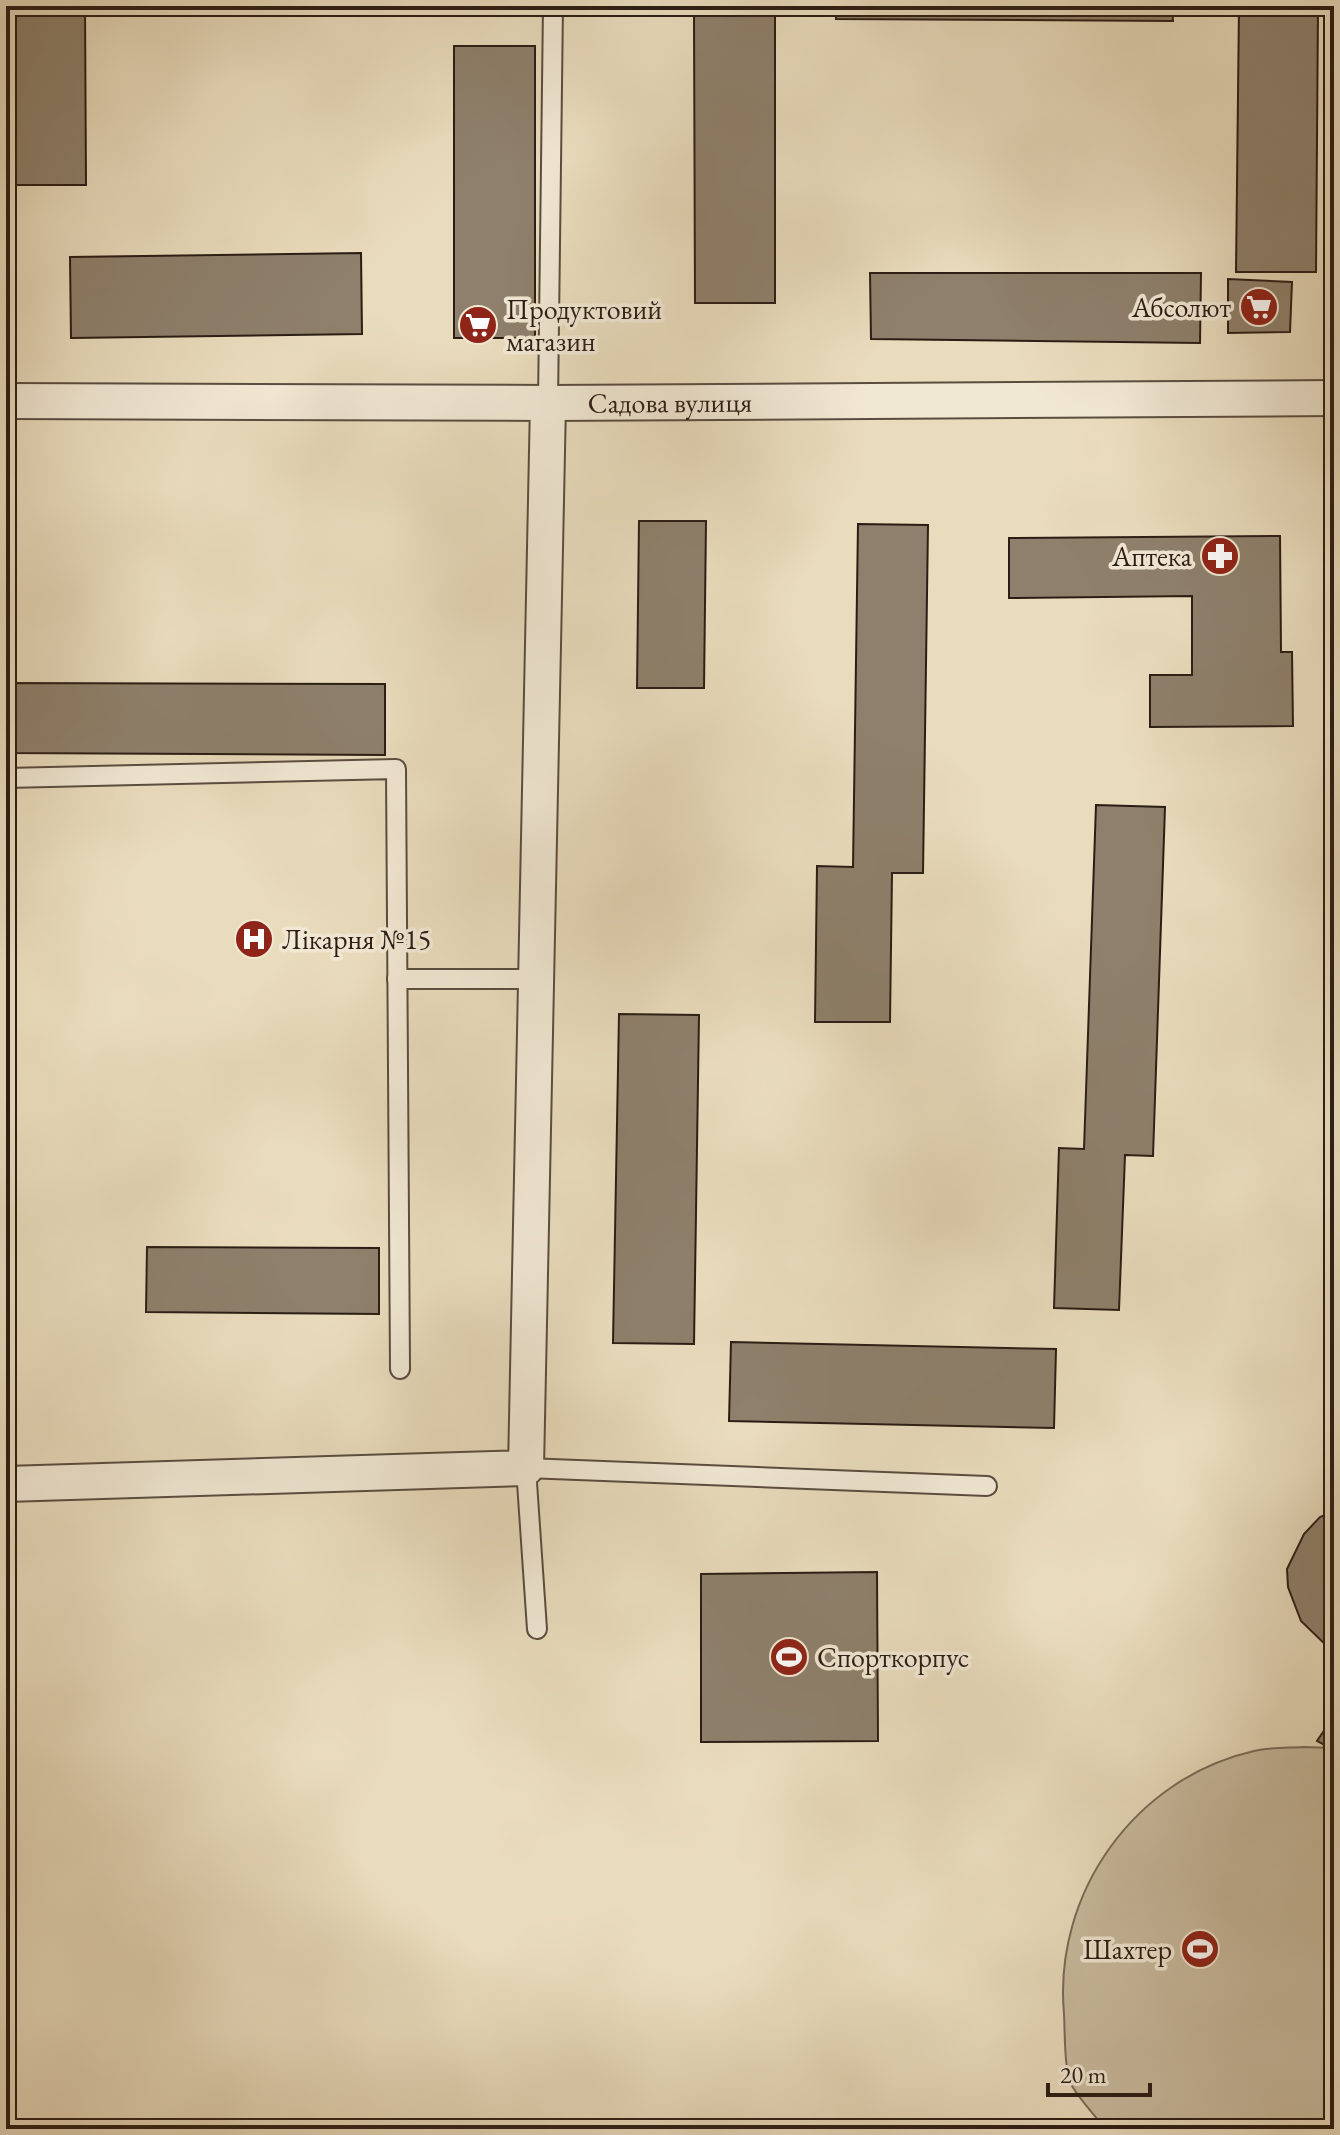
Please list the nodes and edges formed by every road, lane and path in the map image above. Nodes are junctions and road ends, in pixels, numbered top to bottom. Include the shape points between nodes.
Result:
1 (553, 6) edge
2 (1334, 398) edge
3 (6, 401) edge
4 (548, 403) junction
5 (6, 778) edge
6 (397, 979) junction
7 (536, 979) junction
8 (400, 1369) dead end
9 (526, 1468) junction
10 (6, 1484) edge
11 (987, 1486) dead end
12 (537, 1629) dead end

1 - 4 lane
2 - 4 street, Садова вулиця
3 - 4 street, Садова вулиця
4 - 7 street
5 - 6 lane via 396,769
6 - 7 lane
6 - 8 lane
7 - 9 street
9 - 10 street
9 - 11 lane
9 - 12 lane

